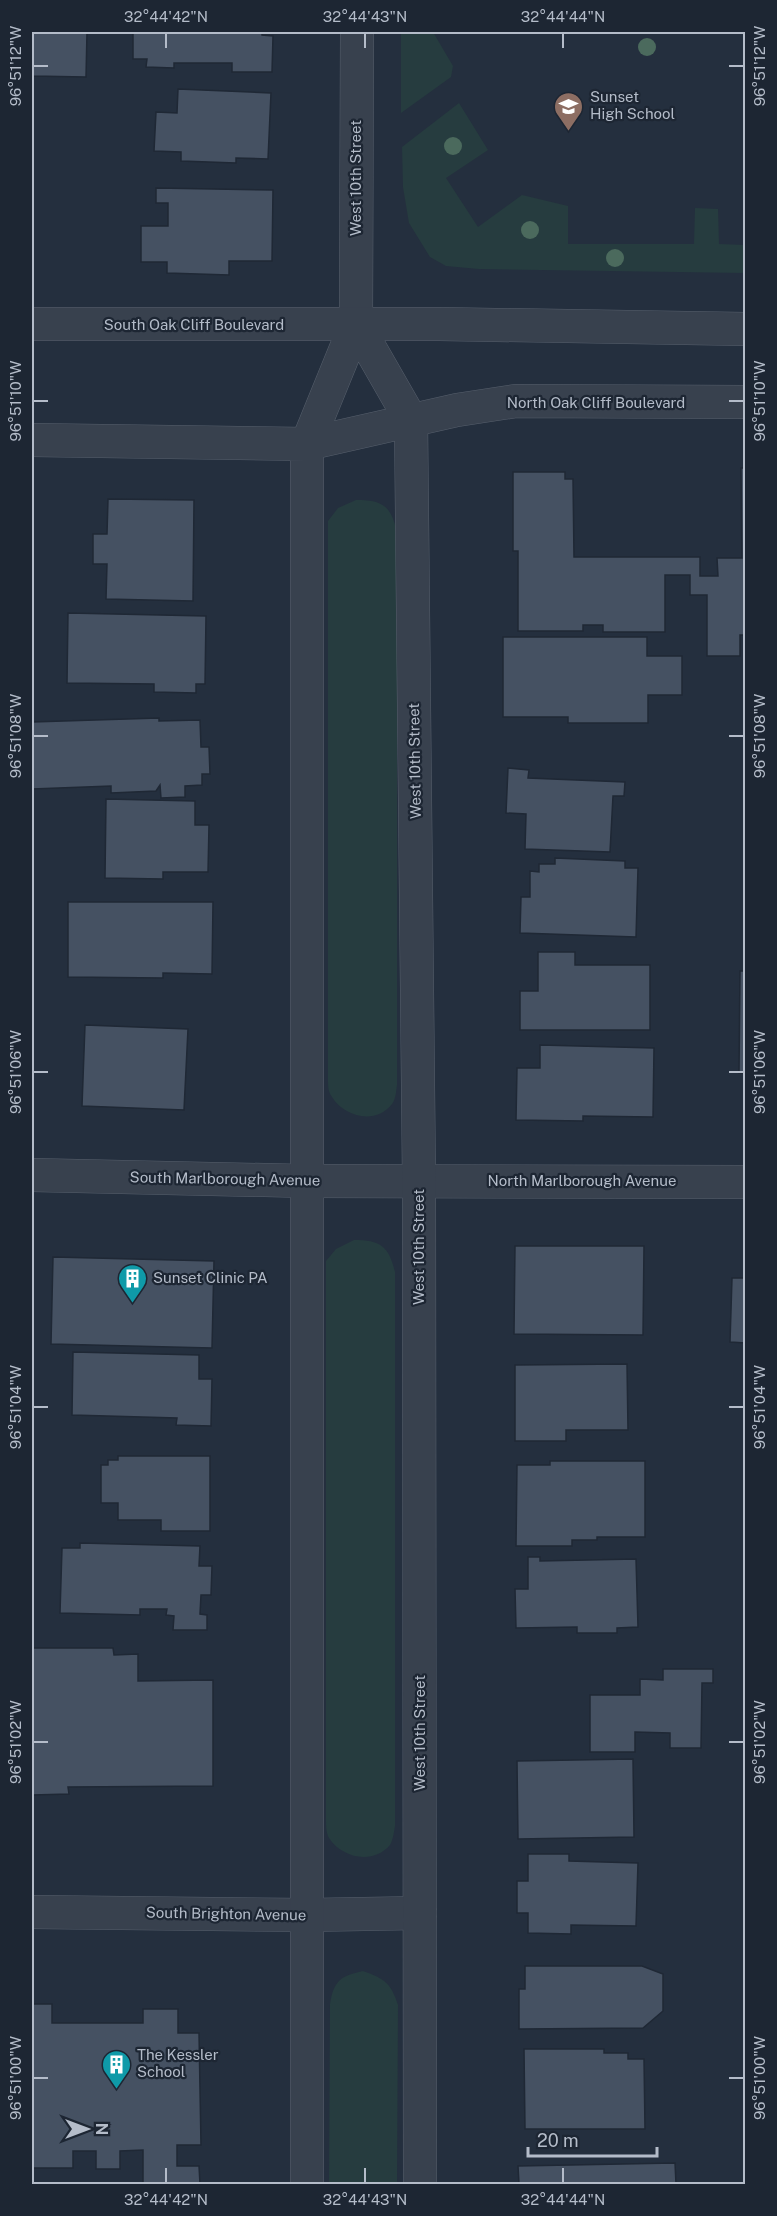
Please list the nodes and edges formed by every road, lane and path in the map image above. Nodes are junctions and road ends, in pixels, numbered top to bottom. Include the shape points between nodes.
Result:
1 (357, 32) edge
2 (32, 324) edge
3 (356, 324) junction
4 (746, 329) edge
5 (746, 402) edge
6 (411, 420) junction
7 (32, 440) edge
8 (307, 444) junction
9 (32, 1175) edge
10 (419, 1180) junction
11 (306, 1181) junction
12 (746, 1182) edge
13 (32, 1912) edge
14 (420, 1913) junction
15 (308, 1915) junction
16 (307, 2184) edge
17 (420, 2184) edge

1 - 3 street, West 10th Street
2 - 3 street, South Oak Cliff Boulevard
3 - 4 street
3 - 6 street, West 10th Street
3 - 8 street, West 10th Street
5 - 6 street, North Oak Cliff Boulevard via 516,401
6 - 8 street, North Oak Cliff Boulevard
6 - 10 street, West 10th Street
7 - 8 street
8 - 11 street, West 10th Street
9 - 11 street, South Marlborough Avenue
10 - 11 street, South Marlborough Avenue
10 - 12 street, North Marlborough Avenue
10 - 14 street, West 10th Street
11 - 15 street, West 10th Street
13 - 15 street, South Brighton Avenue
14 - 15 street, South Brighton Avenue
14 - 17 street, West 10th Street
15 - 16 street, West 10th Street

